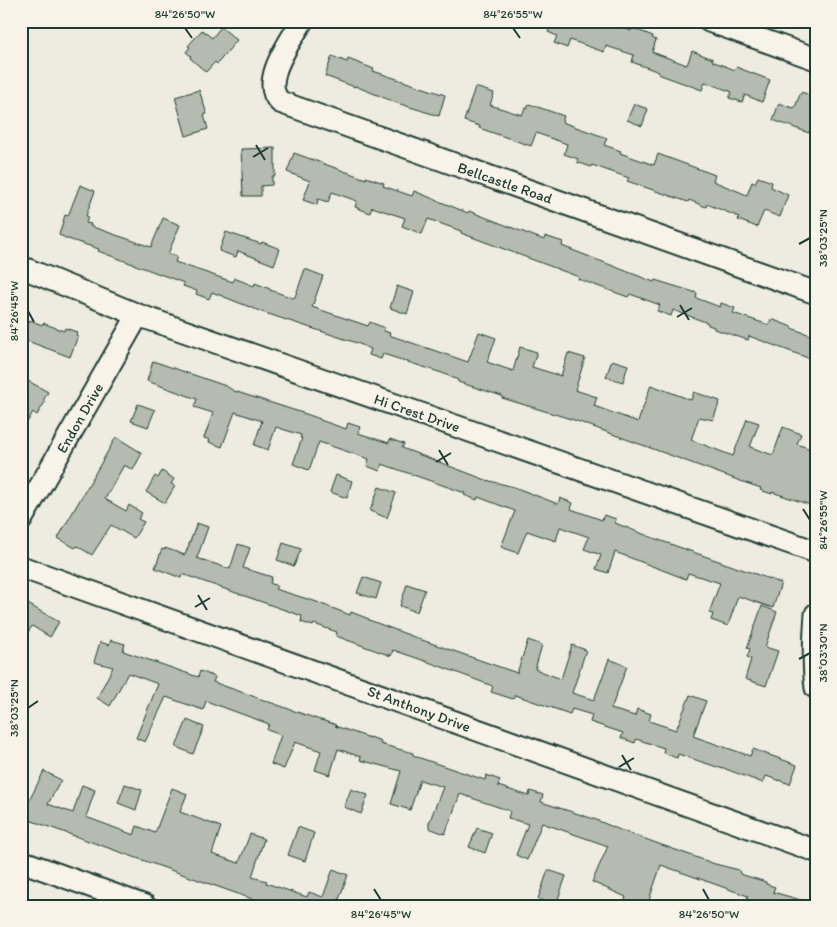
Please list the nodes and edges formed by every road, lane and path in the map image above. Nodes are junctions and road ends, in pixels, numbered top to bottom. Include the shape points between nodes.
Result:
1 (302, 21) edge
2 (709, 21) edge
3 (816, 60) edge
4 (21, 267) edge
5 (816, 293) edge
6 (138, 315) junction
7 (21, 520) edge
8 (816, 552) edge
9 (21, 567) edge
10 (816, 614) edge
11 (816, 688) edge
12 (816, 851) edge
13 (21, 861) edge
14 (145, 906) edge

1 - 5 street, Bellcastle Road via 275,70 273,93 280,102
2 - 3 street
4 - 6 street, Hi Crest Drive
6 - 7 street, Endon Drive
6 - 8 street, Hi Crest Drive
9 - 12 street, St Anthony Drive
10 - 11 street via 813,642
13 - 14 street

